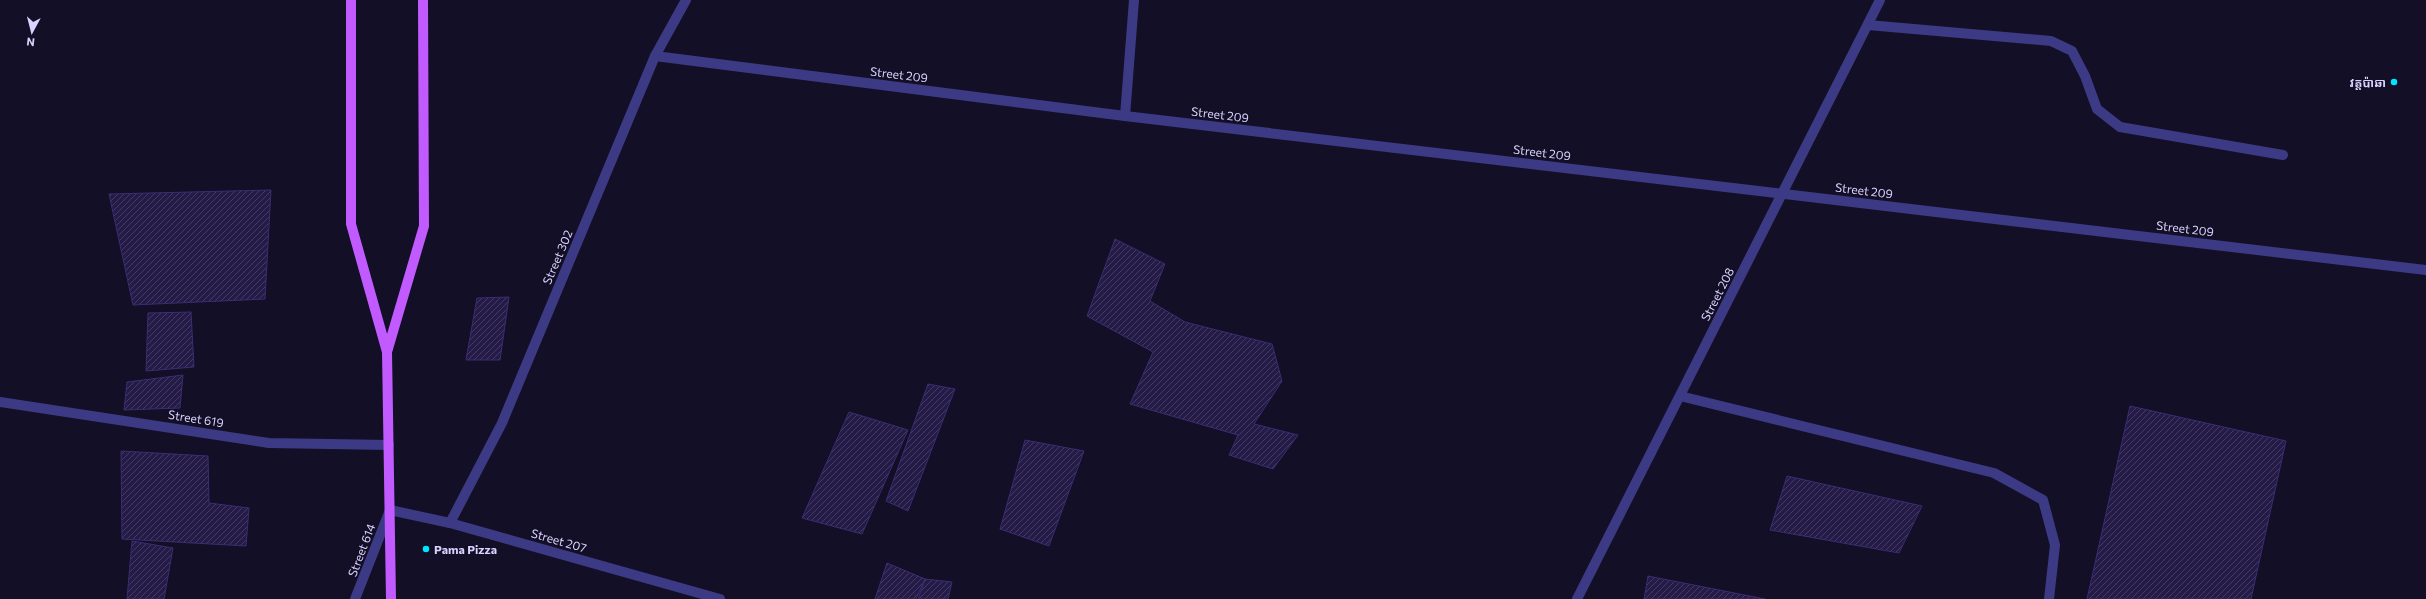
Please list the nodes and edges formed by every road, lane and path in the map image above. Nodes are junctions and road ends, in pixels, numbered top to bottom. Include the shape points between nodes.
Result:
1 (351, 0) edge
2 (422, 0) edge
3 (686, 0) edge
4 (1134, 0) edge
5 (1880, 0) edge
6 (1868, 25) junction
7 (655, 56) junction
8 (1125, 116) junction
9 (2283, 155) dead end
10 (1783, 194) junction
11 (2426, 270) edge
12 (387, 352) junction
13 (1680, 396) junction
14 (0, 402) edge
15 (389, 445) junction
16 (390, 510) junction
17 (450, 523) junction
18 (355, 599) edge
19 (392, 599) edge
20 (720, 599) edge
21 (1577, 599) edge
22 (2049, 599) edge

1 - 12 main road via 351,224
2 - 12 main road via 424,226
3 - 7 street, Street 302
4 - 8 street
5 - 6 street, Street 208
6 - 9 street via 2051,41 2072,52 2085,76 2097,109 2120,127
6 - 10 street, Street 208
7 - 8 street, Street 209
7 - 17 street, Street 302 via 502,423
8 - 10 street, Street 209
10 - 11 street, Street 209
10 - 13 street, Street 208
12 - 15 main road
13 - 21 street, Street 208
13 - 22 street via 1994,473 2043,500 2055,544
14 - 15 street, Street 619 via 269,443
15 - 16 main road
16 - 17 street, Street 207
16 - 18 street, Street 614
16 - 19 main road
17 - 20 street, Street 207

